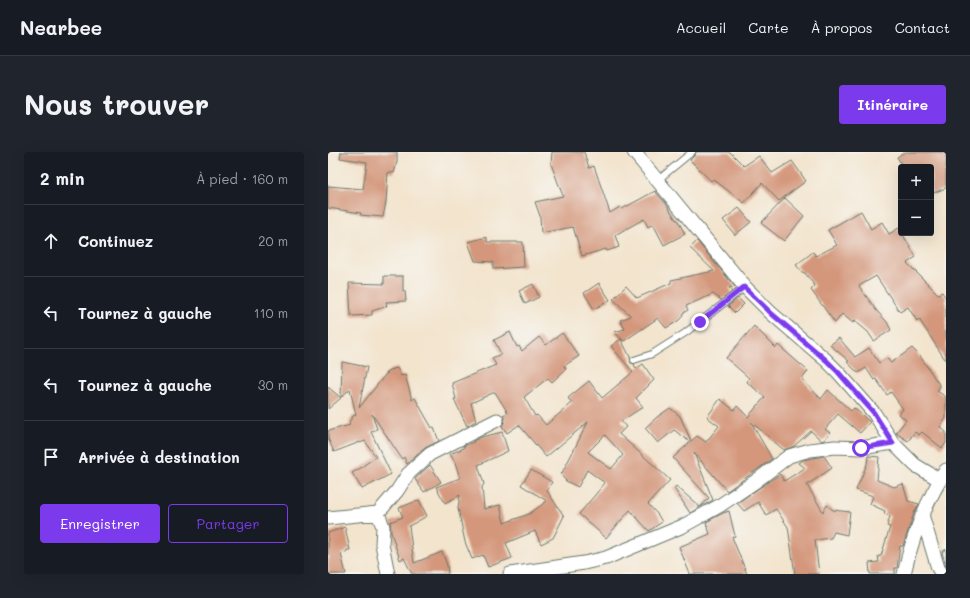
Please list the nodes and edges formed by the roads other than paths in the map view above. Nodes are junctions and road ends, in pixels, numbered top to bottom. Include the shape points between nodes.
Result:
1 (634, 152) edge
2 (692, 152) edge
3 (658, 180) junction
4 (744, 287) junction
5 (634, 360) dead end
6 (496, 420) dead end
7 (893, 443) junction
8 (943, 475) edge
9 (378, 513) junction
10 (922, 515) junction
11 (328, 518) edge
12 (388, 574) edge
13 (510, 574) edge
14 (904, 574) edge
15 (942, 574) edge

1 - 3 street
2 - 3 lane
3 - 4 street
4 - 5 lane via 685,333 652,354
4 - 7 street via 838,372 874,413
6 - 9 street via 430,454 408,474 398,491
7 - 8 street via 915,465
7 - 13 street via 861,448 810,450 788,456 756,482 683,526 606,558
8 - 10 street
9 - 11 street
9 - 12 street via 383,527 382,544
10 - 14 street via 908,554
10 - 15 street

